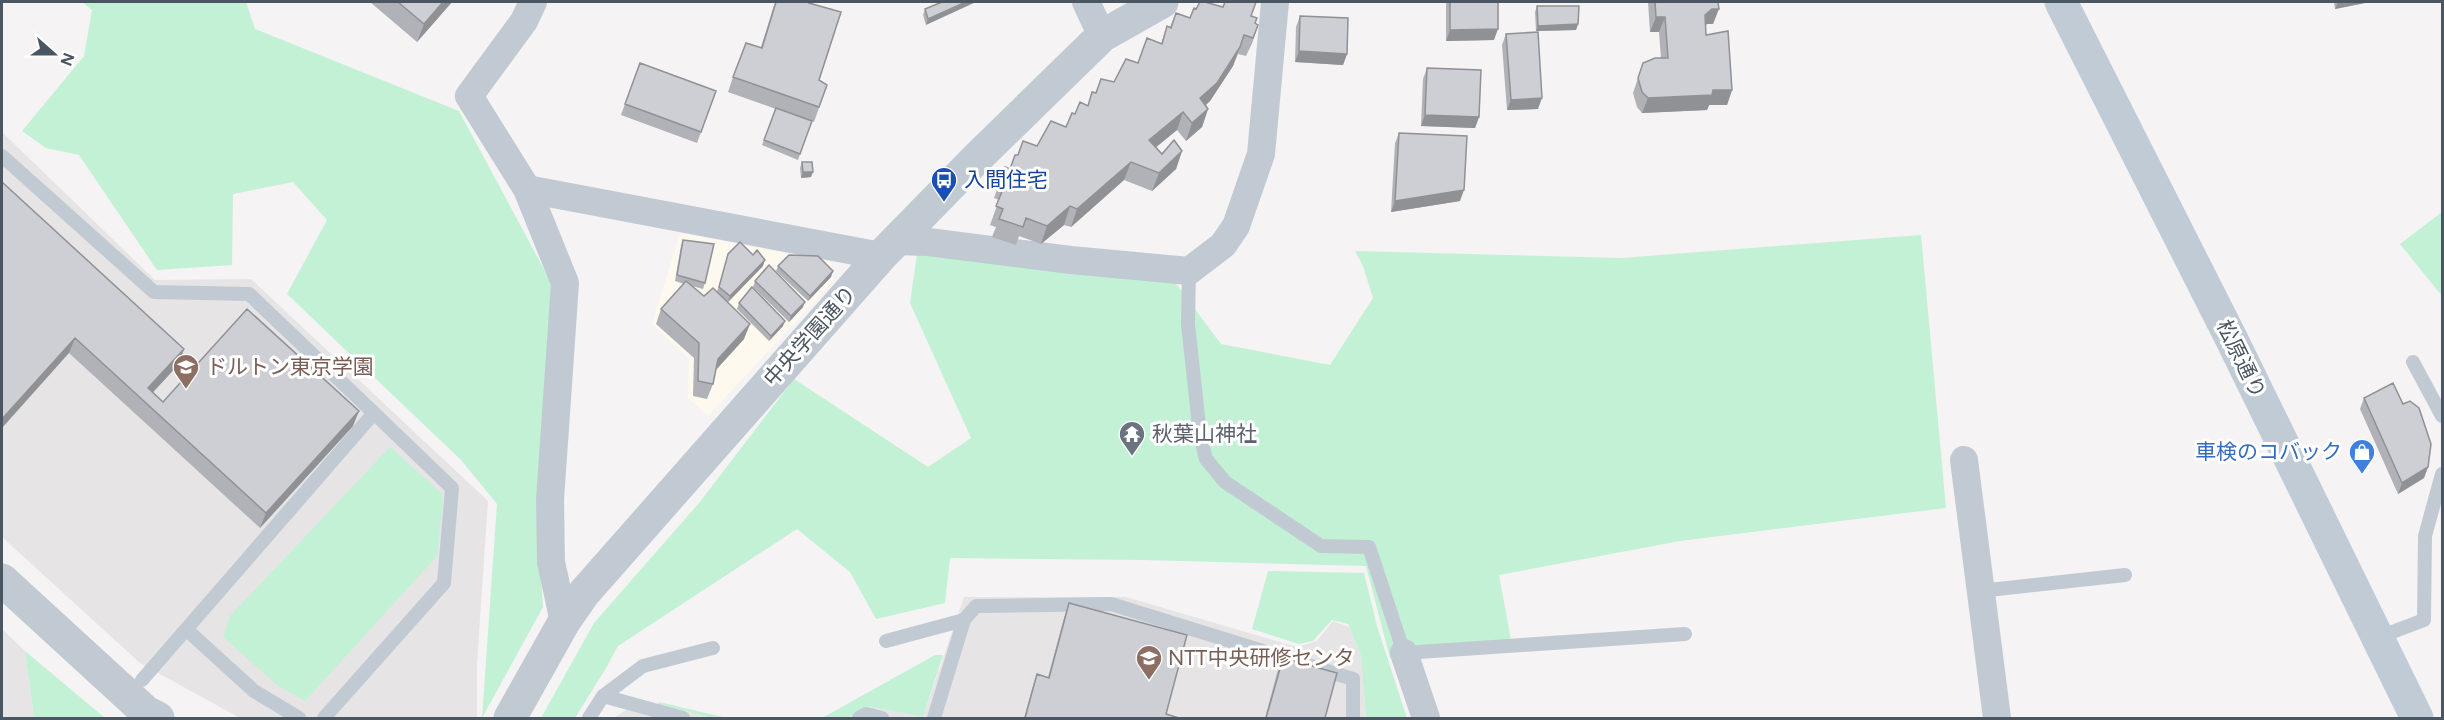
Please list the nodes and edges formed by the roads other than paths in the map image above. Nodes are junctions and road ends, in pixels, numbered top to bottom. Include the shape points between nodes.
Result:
1 (533, 2) edge
2 (1086, 2) edge
3 (1162, 2) edge
4 (1275, 2) edge
5 (2061, 2) edge
6 (1102, 36) junction
7 (2, 156) edge
8 (527, 189) junction
9 (889, 248) junction
10 (1189, 271) junction
11 (2413, 362) dead end
12 (374, 413) junction
13 (2442, 416) edge
14 (1964, 460) dead end
15 (2442, 474) edge
16 (2126, 575) dead end
17 (2, 580) edge
18 (1980, 591) junction
19 (964, 620) junction
20 (564, 622) junction
21 (187, 630) junction
22 (1685, 634) dead end
23 (2379, 638) junction
24 (886, 641) dead end
25 (713, 648) dead end
26 (1404, 654) junction
27 (142, 680) dead end
28 (603, 696) junction
29 (158, 718) edge
30 (299, 718) edge
31 (324, 718) edge
32 (510, 718) edge
33 (589, 718) edge
34 (683, 718) edge
35 (859, 718) edge
36 (882, 718) edge
37 (934, 718) edge
38 (1353, 718) edge
39 (1426, 718) edge
40 (1997, 718) edge
41 (2417, 718) edge

1 - 8 street via 524,21 470,96
2 - 6 street
3 - 6 street, 中央学園通り
4 - 10 street via 1261,154 1236,226 1223,245
5 - 23 main road, 松原通り
6 - 9 street, 中央学園通り
7 - 12 lane via 154,292 249,294
8 - 9 street
8 - 20 street via 566,283 550,501 551,561
9 - 10 street via 928,242 1071,261
9 - 20 street, 中央学園通り via 592,584
10 - 26 lane via 1188,324 1206,459 1225,482 1321,546 1369,547
11 - 13 lane
12 - 21 lane
12 - 31 lane via 453,488 444,583
14 - 18 street
15 - 23 lane via 2425,536 2424,620
16 - 18 lane
17 - 29 street via 146,712
18 - 40 street
19 - 24 lane
19 - 37 lane
19 - 38 lane via 976,606 1111,604 1353,679
20 - 32 street, 中央学園通り
21 - 27 lane
21 - 30 lane via 254,691
22 - 26 lane
23 - 41 main road, 松原通り
25 - 28 lane via 643,666
26 - 39 street
28 - 33 lane
28 - 34 lane
35 - 36 lane via 866,714

